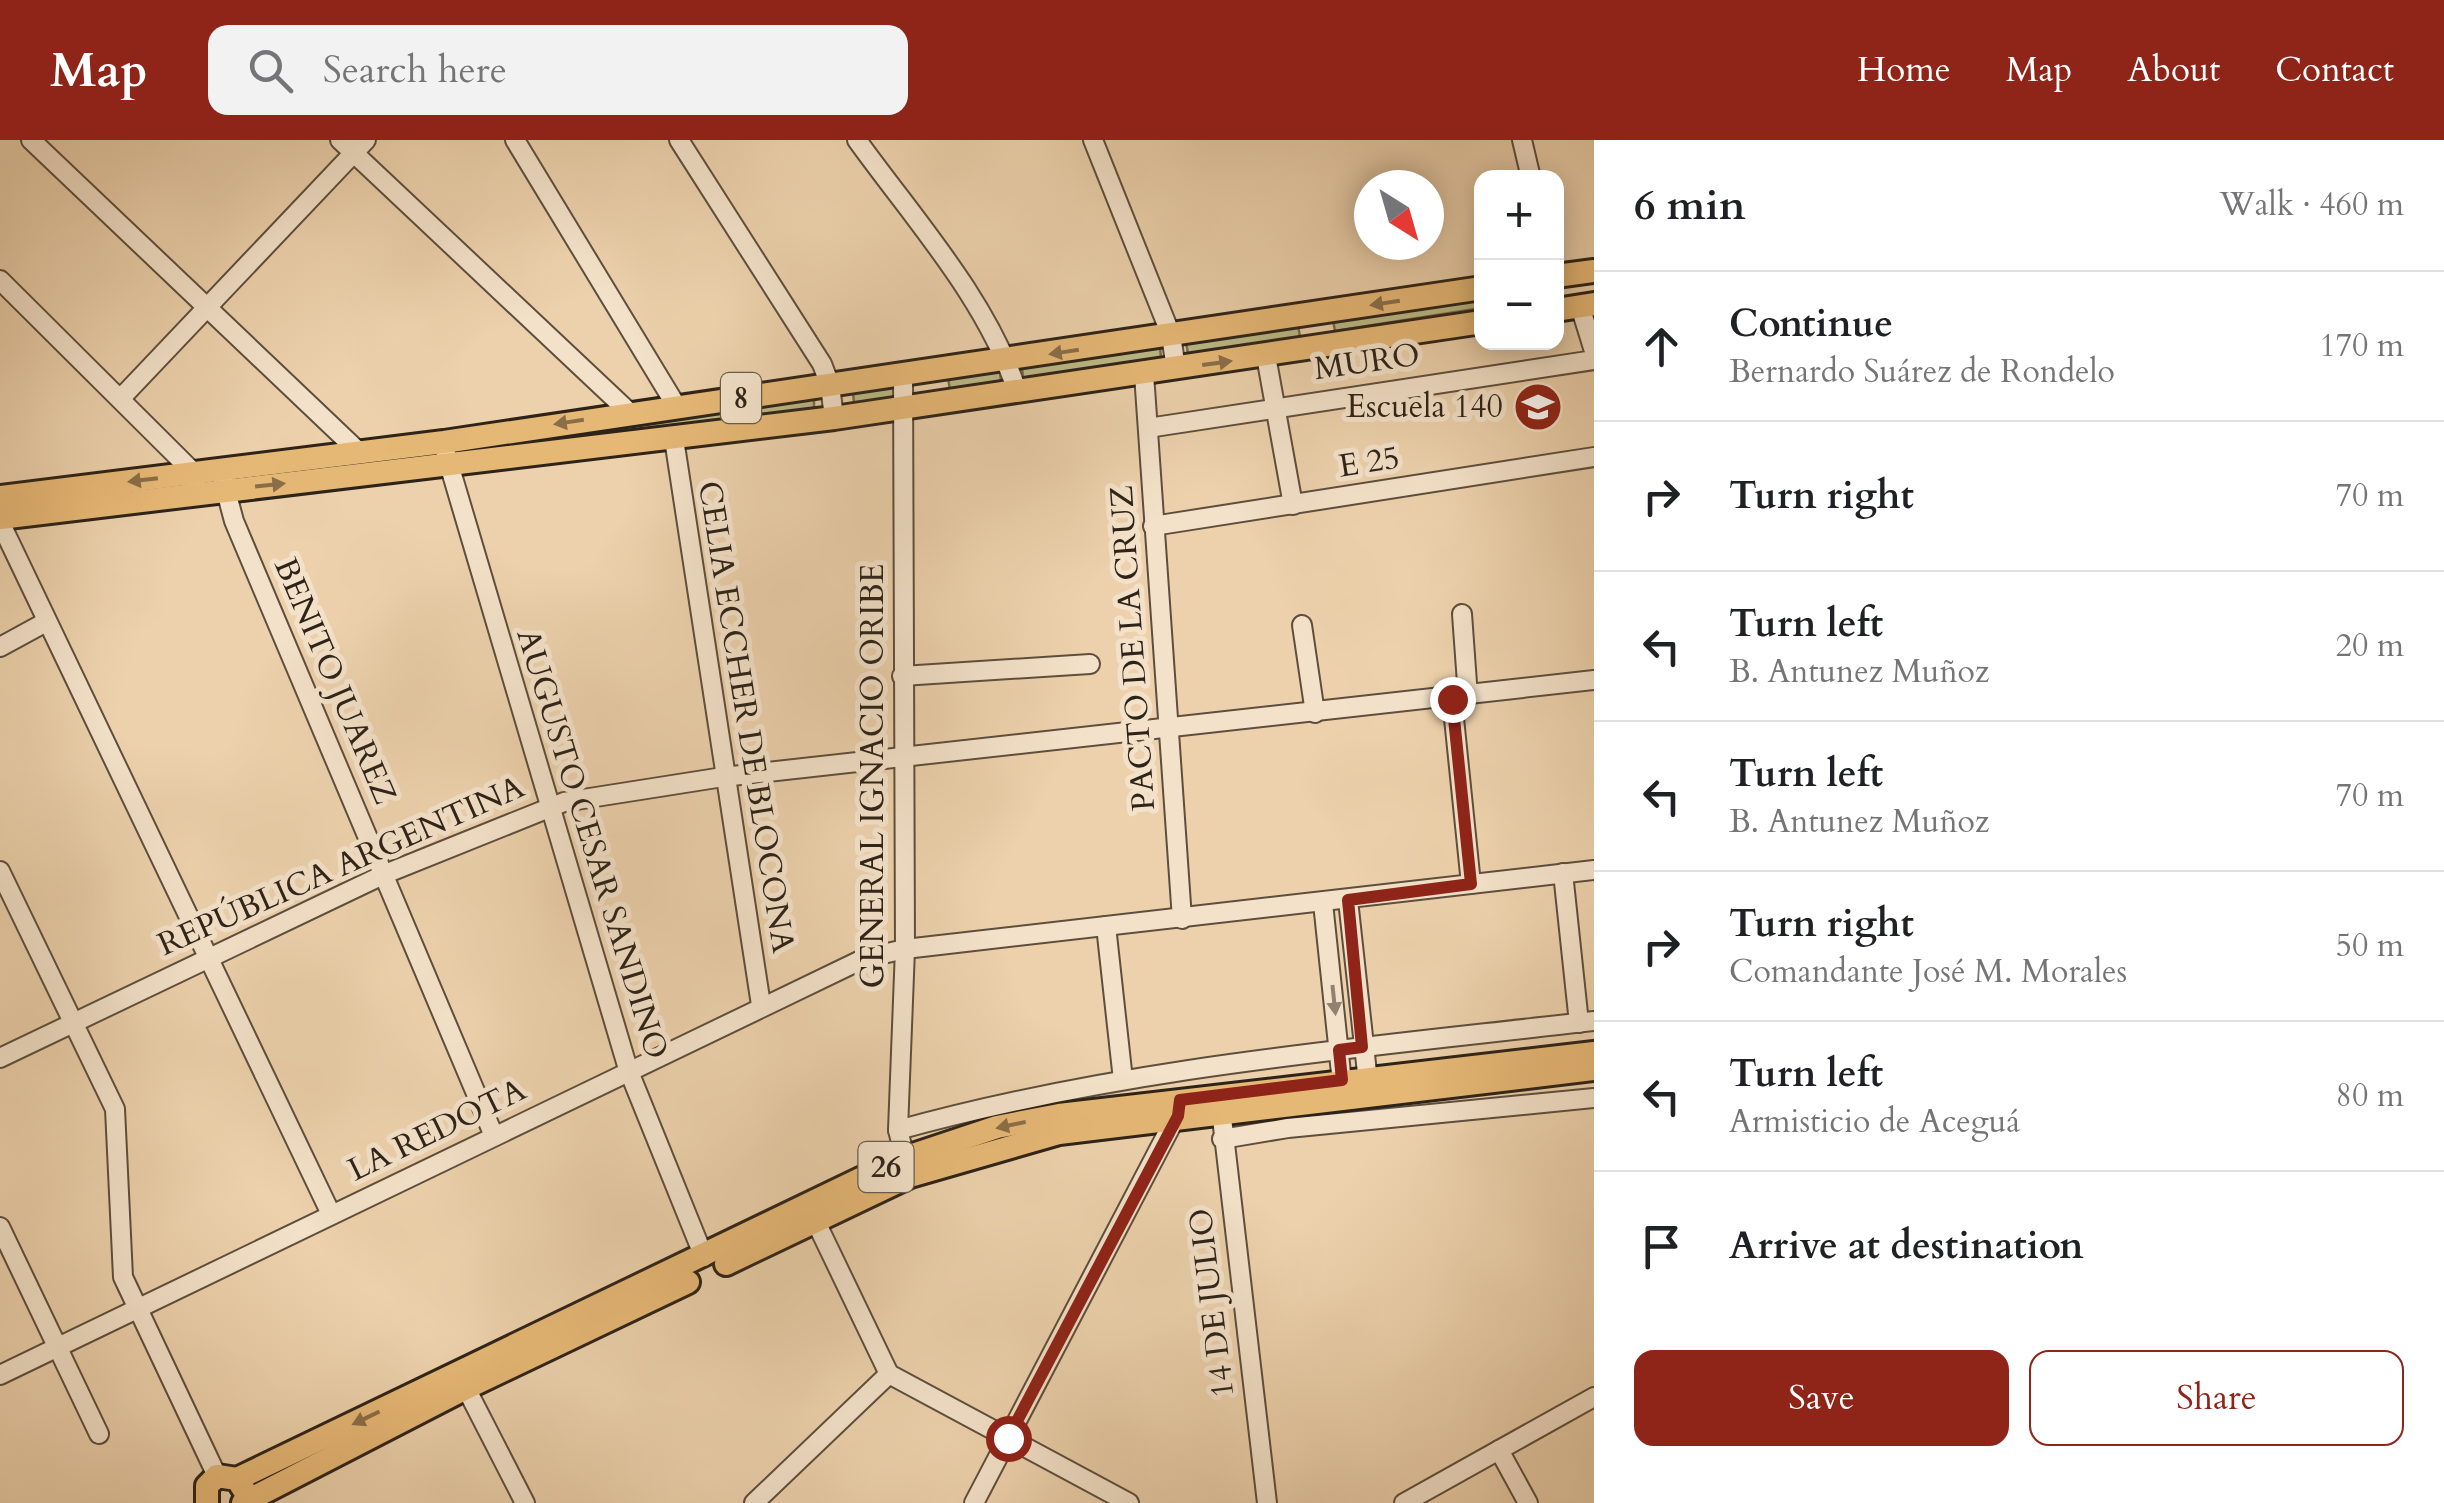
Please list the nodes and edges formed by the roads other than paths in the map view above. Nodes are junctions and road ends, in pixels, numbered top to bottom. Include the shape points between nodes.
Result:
1 (31, 140) edge
2 (515, 140) edge
3 (679, 140) edge
4 (857, 140) edge
5 (1093, 140) edge
6 (1522, 140) edge
7 (353, 144) edge
8 (1529, 170) edge
9 (1594, 271) edge
10 (1564, 275) edge
11 (0, 280) edge
12 (1474, 289) edge
13 (8, 297) edge
14 (1569, 305) edge
15 (207, 311) junction
16 (1314, 314) junction
17 (1474, 323) edge
18 (1172, 335) junction
19 (1319, 348) junction
20 (1594, 351) edge
21 (1266, 356) junction
22 (1006, 358) junction
23 (1594, 360) edge
24 (1176, 369) junction
25 (904, 374) junction
26 (1144, 374) junction
27 (830, 385) junction
28 (1017, 391) junction
29 (122, 397) junction
30 (1274, 406) junction
31 (677, 407) junction
32 (906, 407) junction
33 (630, 413) junction
34 (834, 418) junction
35 (1148, 428) junction
36 (674, 438) junction
37 (359, 452) junction
38 (446, 454) junction
39 (1594, 456) edge
40 (223, 480) junction
41 (196, 483) junction
42 (0, 497) edge
43 (1292, 505) junction
44 (0, 520) edge
45 (1153, 526) junction
46 (1462, 614) dead end
47 (46, 622) junction
48 (1302, 626) dead end
49 (0, 647) edge
50 (1090, 664) dead end
51 (902, 676) junction
52 (1594, 680) edge
53 (1460, 698) junction
54 (1315, 713) junction
55 (1168, 729) junction
56 (901, 757) junction
57 (722, 777) junction
58 (547, 806) junction
59 (1594, 870) edge
60 (0, 871) edge
61 (1563, 873) junction
62 (385, 874) junction
63 (1471, 884) junction
64 (1348, 900) junction
65 (1323, 903) junction
66 (1182, 919) junction
67 (1106, 926) junction
68 (905, 949) junction
69 (208, 957) junction
70 (761, 1005) junction
71 (72, 1022) junction
72 (1586, 1022) edge
73 (1362, 1047) junction
74 (1339, 1050) junction
75 (1594, 1053) edge
76 (0, 1058) edge
77 (628, 1069) junction
78 (1594, 1070) edge
79 (1123, 1080) junction
80 (1368, 1087) junction
81 (1342, 1089) junction
82 (1594, 1098) edge
83 (1220, 1104) junction
84 (1179, 1108) junction
85 (898, 1130) junction
86 (494, 1136) junction
87 (1222, 1139) junction
88 (907, 1167) junction
89 (332, 1214) junction
90 (815, 1220) junction
91 (0, 1227) edge
92 (704, 1257) junction
93 (135, 1310) junction
94 (60, 1347) junction
95 (889, 1374) junction
96 (0, 1375) edge
97 (466, 1388) junction
98 (1594, 1398) edge
99 (100, 1434) dead end
100 (1008, 1438) junction
101 (1499, 1450) junction
102 (211, 1491) edge
103 (243, 1503) edge
104 (525, 1503) edge
105 (754, 1503) edge
106 (974, 1503) edge
107 (1130, 1503) edge
108 (1267, 1503) edge
109 (1404, 1503) edge
110 (1528, 1503) edge

1 - 15 street
2 - 31 street
3 - 27 street
4 - 22 street
5 - 18 street
6 - 8 street
7 - 15 street
7 - 33 street
9 - 10 main road
11 - 13 street
12 -> 16 main road, 8
13 - 29 street
14 - 20 street
15 - 29 street
15 - 37 street
16 - 18 main road, 8
16 - 19 street
17 - 19 main road, 8
18 -> 22 main road, 8
18 - 24 street
19 - 21 main road, 8
24 -> 21 main road, 8
21 - 30 street
22 - 25 main road, 8
22 - 28 street
23 - 30 street, MURO
24 - 26 main road, 8
25 - 27 main road, 8
25 - 32 street, GENERAL IGNACIO ORIBE
26 - 28 main road, 8
26 - 35 street, PACTO DE LA CRUZ
27 - 31 main road, 8
27 - 34 street
28 - 32 main road, 8
29 - 41 street
30 - 35 street, MURO
30 - 43 street
31 - 33 main road, 8
32 - 34 main road, 8
32 - 51 street, GENERAL IGNACIO ORIBE
33 -> 38 main road, 8
34 - 36 main road, 8
35 - 45 street, PACTO DE LA CRUZ
36 - 38 main road, 8
36 - 57 street, CELIA ECCHER DE BLOCONA
37 - 38 main road, 8
37 - 40 main road, 8
40 -> 38 main road, 8
38 - 58 street, AUGUSTO CESAR SANDINO
39 - 43 street, E 25
40 - 41 main road, 8
40 - 62 street, BENITO JUAREZ
41 -> 42 main road, 8
41 - 44 main road, 8
43 - 45 street, E 25
44 - 47 street
45 - 55 street, PACTO DE LA CRUZ
46 - 53 street
47 - 49 street
47 - 69 street
48 - 54 street
50 - 51 street
51 - 56 street, GENERAL IGNACIO ORIBE
52 - 53 street, REPÚBLICA ARGENTINA
53 - 54 street, REPÚBLICA ARGENTINA
53 - 63 street
54 - 55 street, REPÚBLICA ARGENTINA
55 - 56 street, REPÚBLICA ARGENTINA
55 - 66 street, PACTO DE LA CRUZ
56 - 57 street, REPÚBLICA ARGENTINA
56 - 68 street, GENERAL IGNACIO ORIBE
57 - 58 street, REPÚBLICA ARGENTINA
57 - 70 street, CELIA ECCHER DE BLOCONA
58 - 62 street, REPÚBLICA ARGENTINA
58 - 77 street, AUGUSTO CESAR SANDINO
59 - 61 street, LA REDOTA
60 - 71 street
61 - 63 street, LA REDOTA
61 - 72 street
62 - 69 street, REPÚBLICA ARGENTINA
62 - 86 street, BENITO JUAREZ
63 - 64 street, LA REDOTA
64 - 65 street, LA REDOTA
64 - 73 street
65 - 66 street, LA REDOTA
65 -> 74 street
66 - 67 street, LA REDOTA
67 - 68 street, LA REDOTA
67 - 79 street
68 - 70 street, LA REDOTA via 865,958
68 - 85 street, GENERAL IGNACIO ORIBE
69 - 71 street, REPÚBLICA ARGENTINA
69 - 89 street
70 - 77 street, LA REDOTA
71 - 76 street, REPÚBLICA ARGENTINA
71 - 93 street via 119,1124 119,1250
72 - 73 street
73 - 74 street
73 - 80 street
74 - 79 street
74 - 81 street
75 - 80 main road, 26
77 - 86 street, LA REDOTA
77 - 92 street, AUGUSTO CESAR SANDINO
78 - 80 main road, 26
79 - 85 street
80 - 81 main road, 26
81 - 83 main road, 26
82 - 87 street
83 - 84 main road, 26
83 - 87 street, 14 DE JULIO
84 - 88 main road, 26
84 - 100 street
85 - 88 street, GENERAL IGNACIO ORIBE
86 - 89 street, LA REDOTA
87 - 108 street, 14 DE JULIO
88 - 90 main road, 26
88 - 92 main road, 26
89 - 93 street, LA REDOTA
90 - 95 street
90 - 97 main road, 26
91 - 94 street
92 -> 102 main road, 26
93 - 94 street, LA REDOTA
93 - 102 street
94 - 96 street, LA REDOTA
94 - 99 street
95 - 100 street
95 - 105 street
97 - 103 main road, 26
97 - 104 street
98 - 101 street
100 - 106 street
100 - 107 street
101 - 109 street
101 - 110 street
102 - 103 main road, 26 via 243,1486

